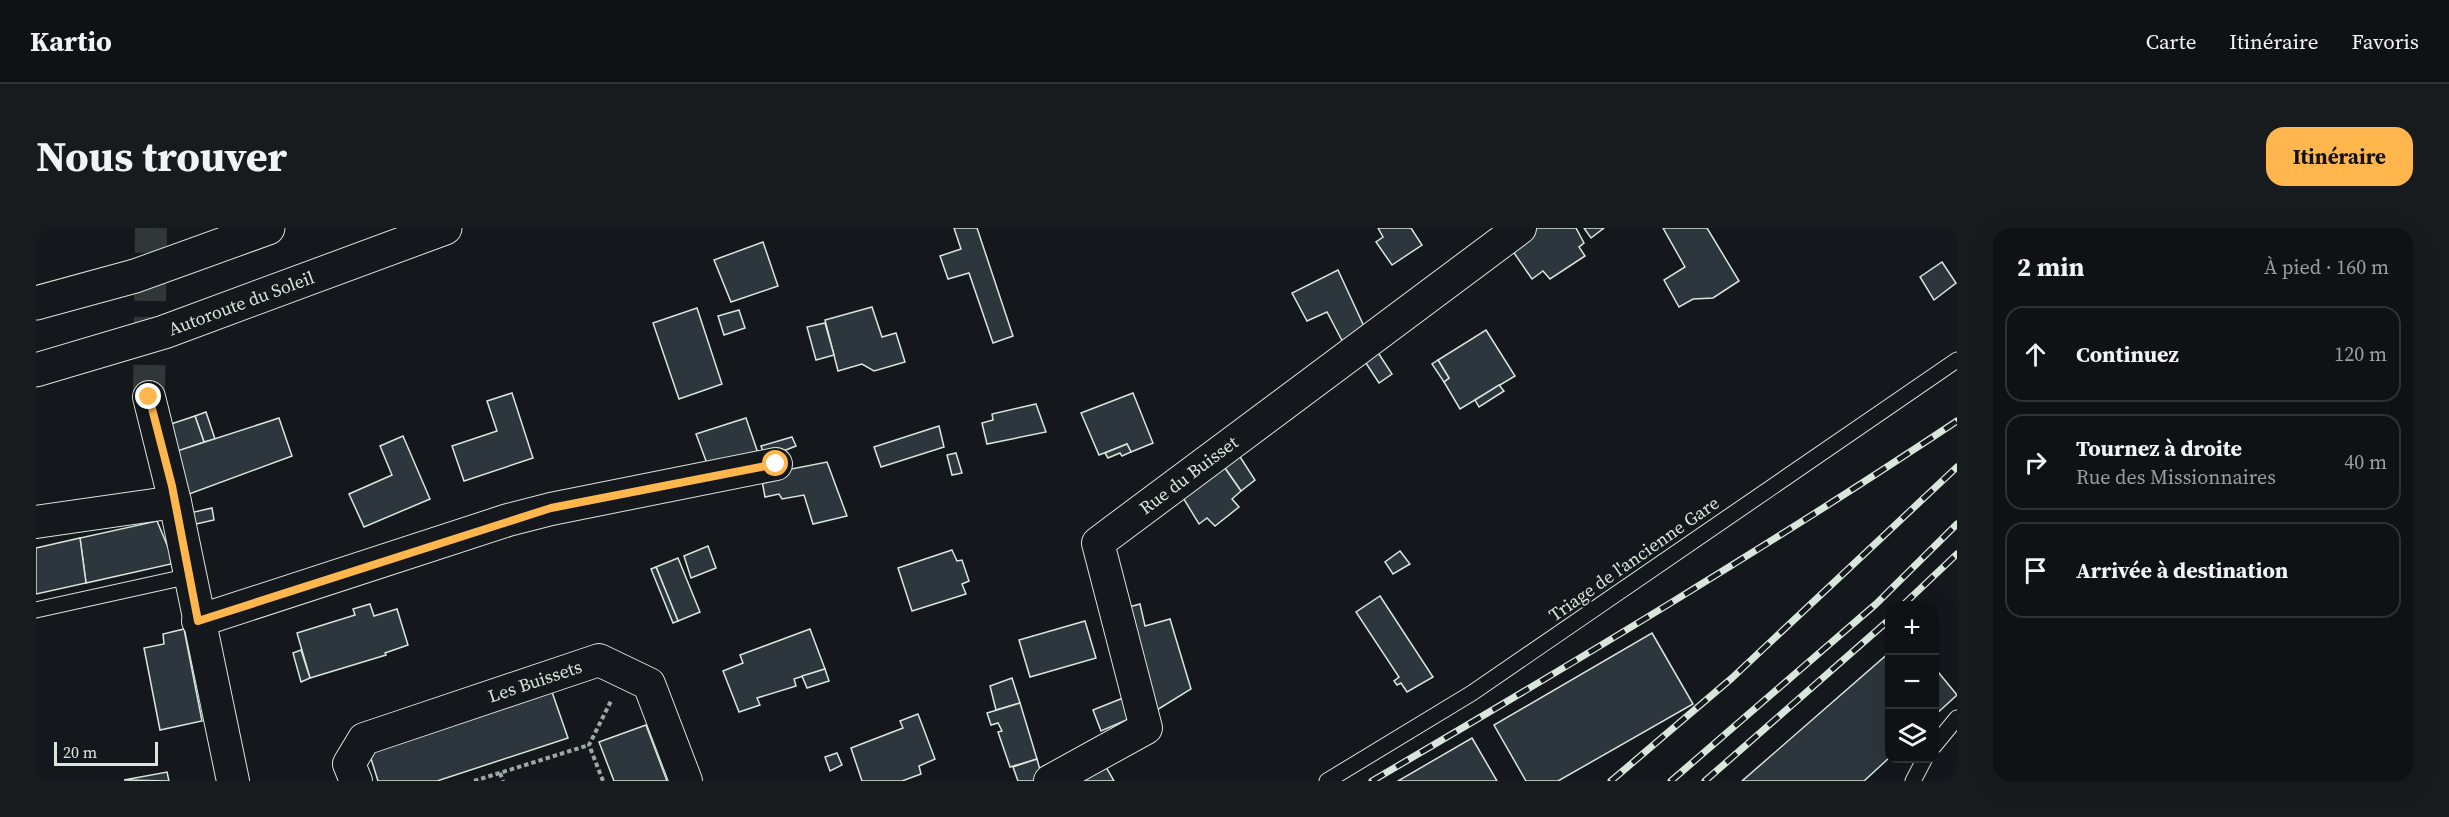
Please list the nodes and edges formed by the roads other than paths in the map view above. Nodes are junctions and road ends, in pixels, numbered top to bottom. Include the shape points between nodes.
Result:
1 (268, 228) edge
2 (445, 228) edge
3 (1521, 228) edge
4 (36, 303) edge
5 (1957, 360) edge
6 (36, 370) edge
7 (149, 397) tunnel mouth
8 (776, 464) dead end
9 (175, 502) junction
10 (36, 522) edge
11 (190, 576) junction
12 (36, 610) edge
13 (198, 621) junction
14 (1957, 718) edge
15 (1939, 741) edge
16 (1923, 763) edge
17 (233, 781) edge
18 (356, 781) edge
19 (686, 781) edge
20 (1050, 781) edge
21 (1327, 781) edge
22 (1913, 781) edge

1 - 4 highway via 135,276
2 - 6 highway, Autoroute du Soleil via 164,332
3 - 20 street, Rue du Buisset via 1098,543 1146,728
5 - 21 lane, Triage de l'ancienne Gare via 1472,693
7 - 9 street
8 - 13 street via 519,517
9 - 10 street
9 - 11 street
11 - 12 lane
11 - 13 street
13 - 17 street
14 - 15 lane
16 - 22 lane
18 - 19 street, Les Buissets via 349,764 364,739 599,660 649,684

